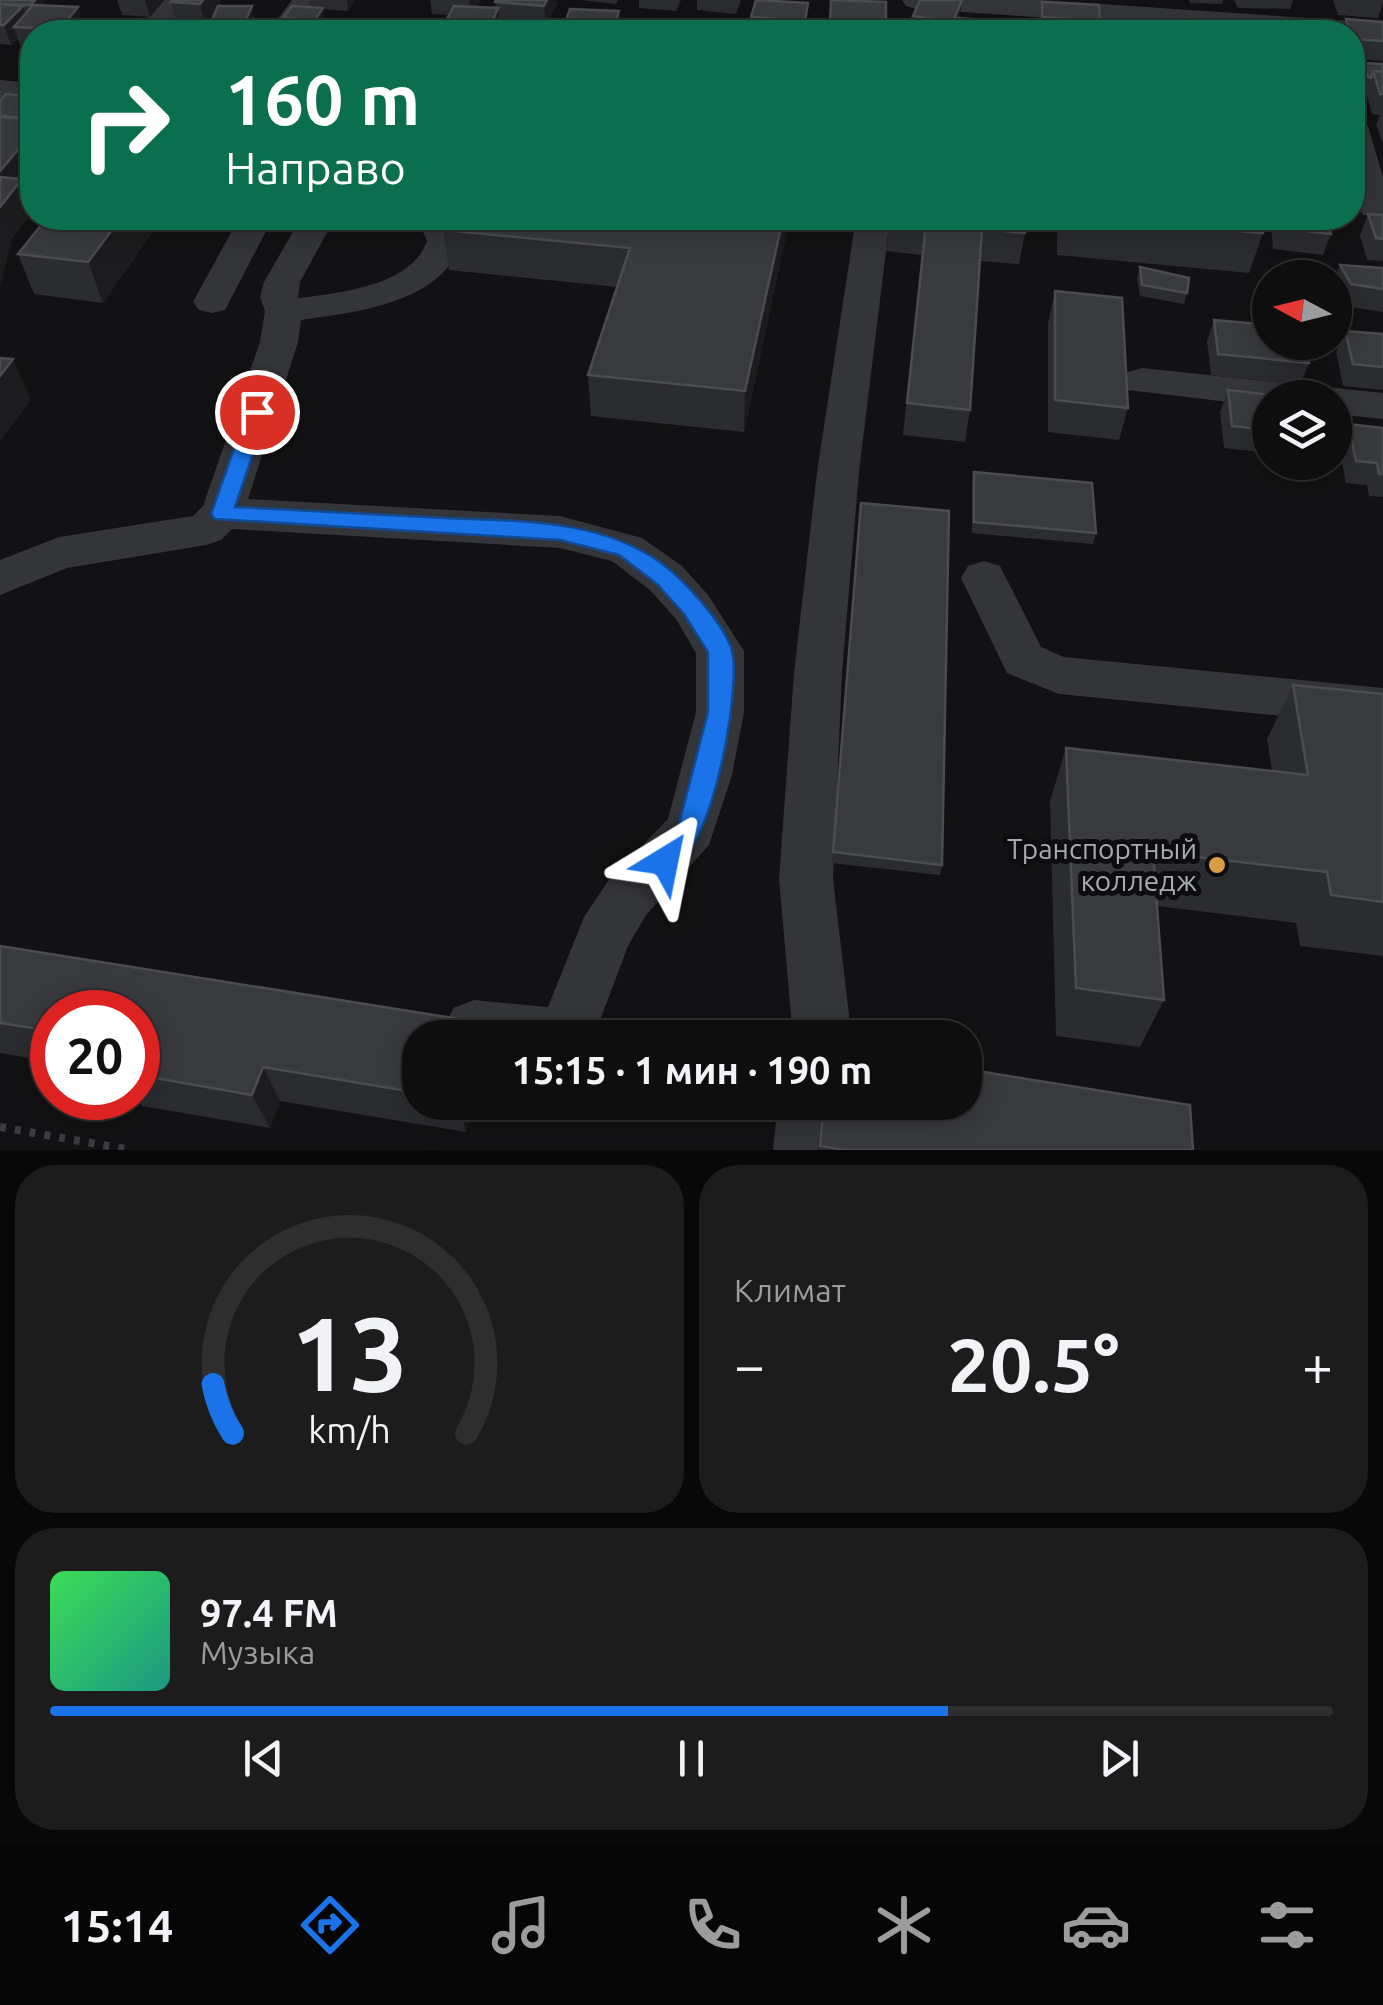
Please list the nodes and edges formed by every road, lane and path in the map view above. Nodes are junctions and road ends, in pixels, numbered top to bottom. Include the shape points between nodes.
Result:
1 (180, 0) edge
2 (307, 0) edge
3 (916, 0) edge
4 (161, 20) edge
5 (291, 20) edge
6 (1181, 20) edge
7 (250, 230) edge
8 (311, 230) edge
9 (440, 230) edge
10 (871, 230) edge
11 (212, 302) dead end
12 (284, 312) junction
13 (1142, 381) dead end
14 (1252, 393) edge
15 (1352, 403) edge
16 (1383, 406) edge
17 (222, 514) junction
18 (0, 578) edge
19 (984, 578) dead end
20 (1383, 707) edge
21 (579, 1020) edge
22 (820, 1020) edge
23 (806, 1120) edge
24 (0, 1127) edge
25 (132, 1150) edge
26 (804, 1150) edge

1 - 4 street
2 - 5 street
3 - 6 street
7 - 11 street
8 - 12 street via 282,282
9 - 12 street via 438,258 410,283
10 - 22 street via 818,673 806,879
12 - 17 street
13 - 14 street
15 - 16 street
17 - 18 street via 206,529 59,553
17 - 21 street via 560,532 626,549 692,608 720,651 720,712 702,793 691,829 627,898 604,935
19 - 20 street via 1024,660 1059,674
23 - 26 street
24 - 25 path

